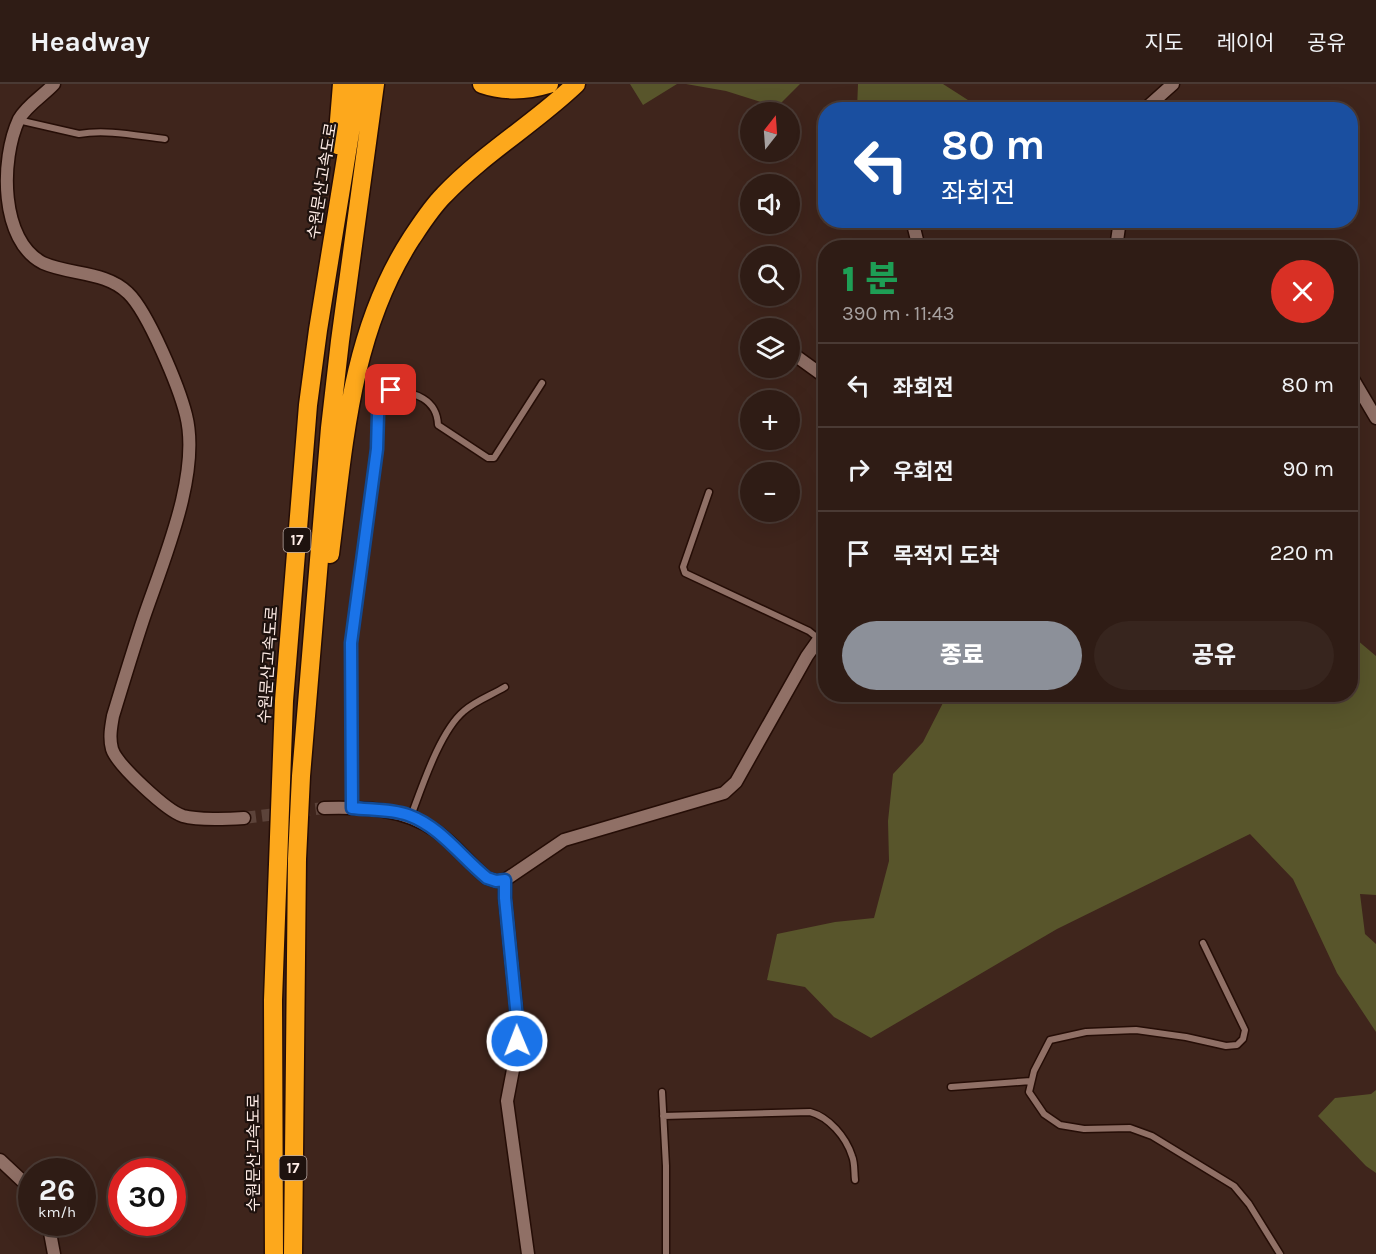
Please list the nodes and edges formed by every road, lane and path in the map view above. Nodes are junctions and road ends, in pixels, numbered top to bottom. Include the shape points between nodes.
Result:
1 (54, 84) edge
2 (342, 84) edge
3 (358, 84) edge
4 (375, 84) edge
5 (482, 84) edge
6 (549, 84) edge
7 (576, 84) edge
8 (1173, 84) edge
9 (1153, 102) edge
10 (17, 120) junction
11 (165, 139) dead end
12 (318, 330) junction
13 (800, 359) edge
14 (818, 372) edge
15 (542, 383) dead end
16 (1358, 388) edge
17 (1376, 418) edge
18 (709, 492) dead end
19 (818, 636) edge
20 (818, 643) edge
21 (505, 687) dead end
22 (301, 776) junction
23 (324, 808) tunnel mouth
24 (352, 808) junction
25 (411, 816) junction
26 (244, 818) tunnel mouth
27 (505, 880) junction
28 (1203, 943) dead end
29 (1031, 1081) junction
30 (951, 1087) dead end
31 (662, 1092) dead end
32 (663, 1116) junction
33 (0, 1160) edge
34 (18, 1177) edge
35 (855, 1180) dead end
36 (51, 1236) edge
37 (54, 1254) edge
38 (274, 1254) edge
39 (293, 1254) edge
40 (528, 1254) edge
41 (666, 1254) edge
42 (1280, 1254) edge

1 - 10 street
2 - 12 highway
3 - 12 highway, 수원문산고속도로 / 17
4 - 22 highway, 17 via 330,428
5 - 6 highway via 505,90 530,90
7 - 22 highway via 441,197 403,252 375,308 345,434
8 - 9 street
10 - 11 lane via 80,134
10 - 26 street via 5,156 1,193 2,207 15,236 24,249 44,264 95,276 129,294 165,360 186,415 189,451 180,505 113,716 112,748 128,771 173,811 183,816
12 - 38 highway, 수원문산고속도로 / 17 via 308,405 284,701 273,1000
13 - 14 street
15 - 24 lane via 494,458 488,458 438,425 437,413 428,400 391,390 383,399 378,414 377,449 351,643
16 - 17 street
18 - 19 lane via 683,567 685,573
20 - 27 street via 736,782 723,793 564,840
21 - 25 lane via 463,711 447,733
22 - 39 highway, 17
23 - 24 street
24 - 25 street
25 - 27 street via 437,831 487,878
27 - 40 street via 518,1028 507,1101
28 - 29 lane via 1245,1030 1237,1045 1136,1030 1086,1032 1050,1040
29 - 30 lane
29 - 42 lane via 1029,1092 1044,1114 1060,1125 1130,1128 1152,1136 1234,1186
31 - 32 lane
32 - 35 lane via 818,1114 833,1125 848,1145
32 - 41 lane
33 - 34 street
36 - 37 street

